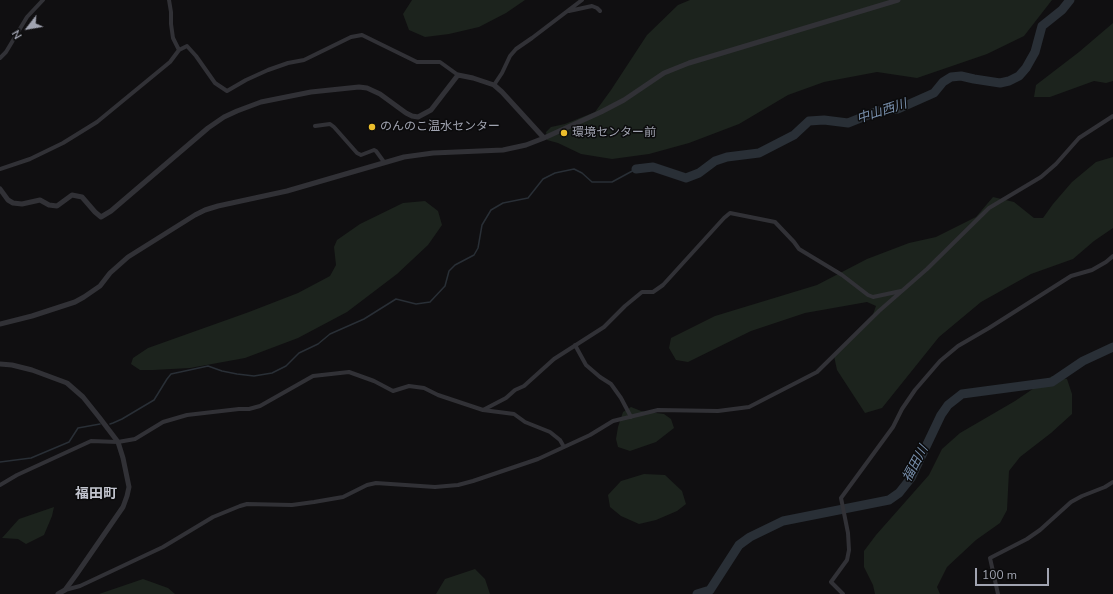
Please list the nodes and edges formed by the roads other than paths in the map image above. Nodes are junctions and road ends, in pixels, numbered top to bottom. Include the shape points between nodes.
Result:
1 (43, 0) edge
2 (169, 0) edge
3 (582, 0) edge
4 (898, 0) edge
5 (600, 11) dead end
6 (566, 12) junction
7 (179, 50) junction
8 (0, 58) edge
9 (458, 75) junction
10 (494, 85) junction
11 (1113, 116) edge
12 (315, 126) dead end
13 (544, 138) junction
14 (384, 162) junction
15 (0, 169) edge
16 (0, 189) edge
17 (1113, 256) edge
18 (901, 291) junction
19 (0, 324) edge
20 (575, 345) junction
21 (0, 364) edge
22 (483, 410) junction
23 (631, 417) junction
24 (118, 442) junction
25 (564, 448) junction
26 (1113, 482) edge
27 (0, 485) edge
28 (65, 590) junction
29 (58, 594) edge
30 (843, 594) edge
31 (998, 594) edge

1 - 8 street via 27,17
2 - 7 street via 173,38
3 - 6 street
4 - 13 street via 664,73 624,100
5 - 6 street via 592,6
6 - 10 street via 516,49
7 - 9 street via 187,46 215,82 227,91 268,70 304,60 351,37 362,35 417,62 440,62
7 - 15 street via 170,62 97,122 30,159
9 - 10 street
9 - 16 street via 431,110 418,117 406,113 380,94 359,87 310,92 261,102 237,111 208,128 101,217 82,197 72,195 57,206 40,200 22,204 8,200
10 - 13 street
11 - 18 street via 1079,138 1041,177 989,208
12 - 14 street via 334,126 357,153 361,155 374,150
13 - 14 street via 503,150 421,154
14 - 19 street via 287,191 205,210 128,257 110,272 100,286 84,297 32,316
17 - 30 street via 1092,270 1071,276 958,346 940,361 915,390 893,427 841,498 849,550 847,560 831,582
18 - 20 street via 873,297 868,295 842,275 799,249 775,222 730,214 663,285 653,292 642,292 604,327
18 - 23 street via 817,372 750,407 718,411 658,410
20 - 22 street via 554,359 524,386
20 - 23 street via 586,365 611,384
21 - 24 street via 32,370 67,383 83,397
22 - 24 street via 424,388 409,386 393,391 349,372 313,376 260,406 187,415 162,422 135,438
22 - 25 street via 514,414 525,422 550,432 560,440
23 - 25 street via 614,421
24 - 27 street via 91,441
24 - 28 street via 129,487 127,496 123,507 94,551
25 - 28 street via 473,482 458,485 435,487 376,483 342,496 314,502 292,505 247,504 213,517 163,547 80,586
26 - 31 street via 1071,502 1027,539 990,558
28 - 29 street

